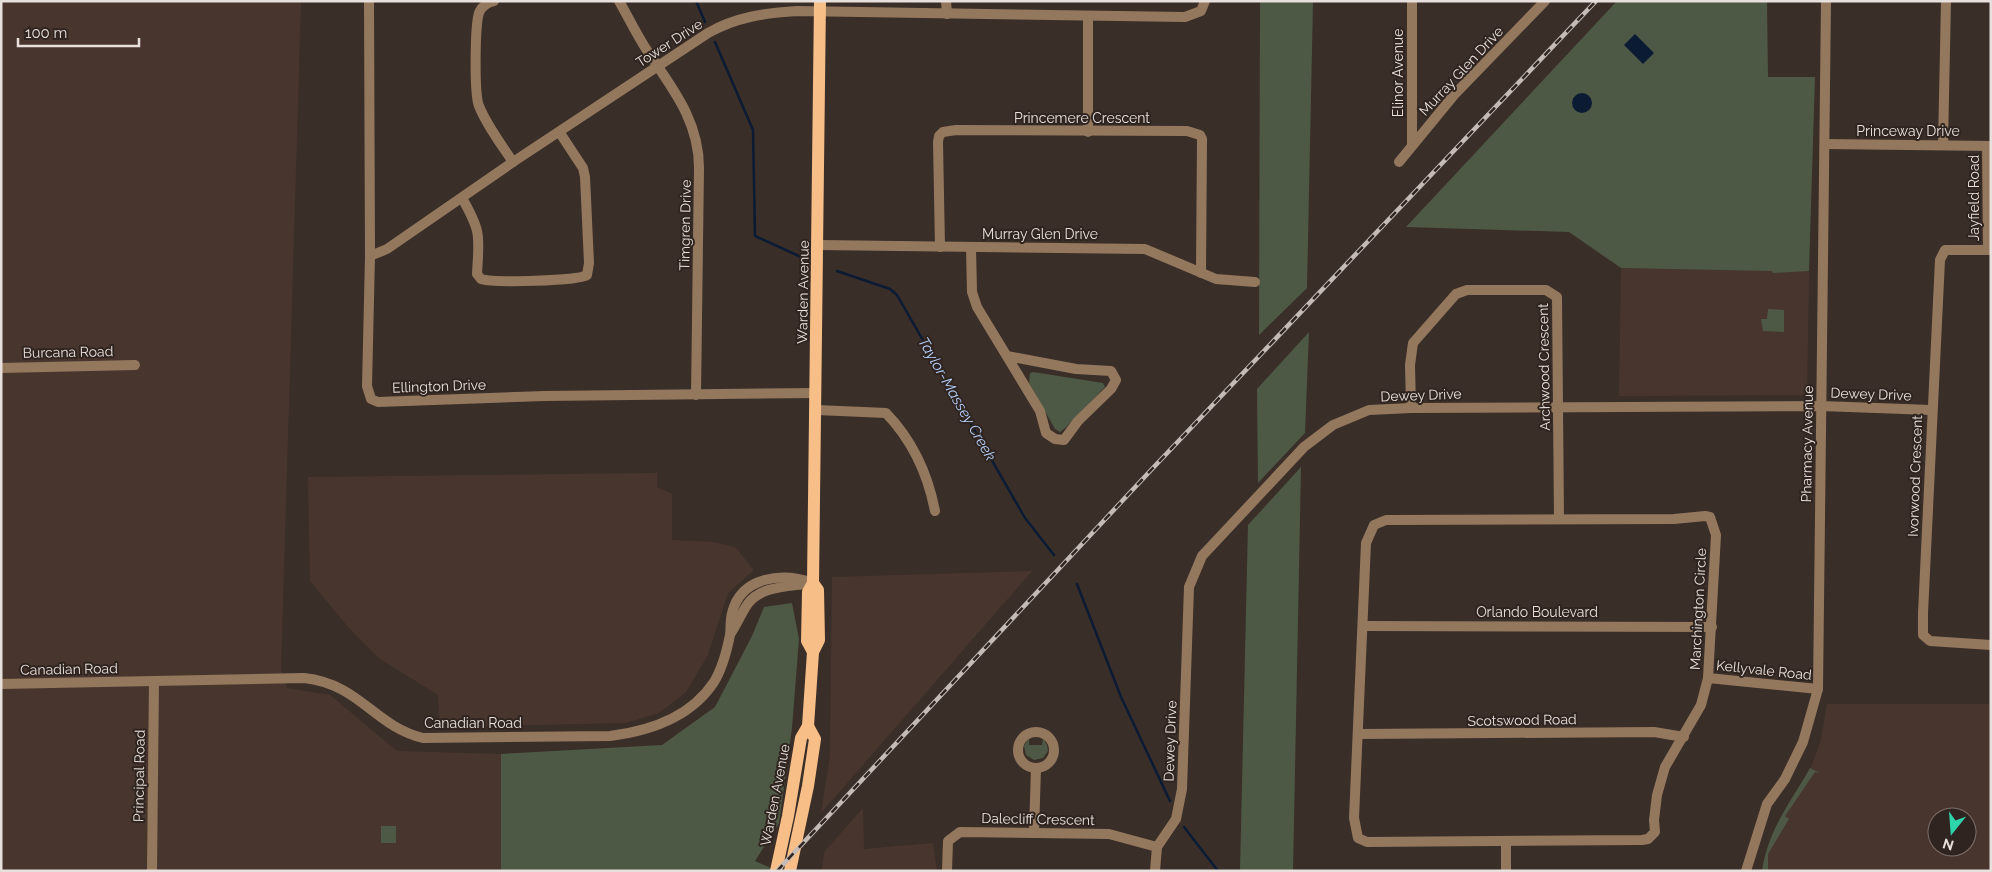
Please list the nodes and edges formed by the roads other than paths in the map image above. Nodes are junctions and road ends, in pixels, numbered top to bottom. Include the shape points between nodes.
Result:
1 (369, 1) edge
2 (494, 1) edge
3 (618, 1) edge
4 (946, 1) edge
5 (1206, 1) edge
6 (1412, 1) edge
7 (1545, 1) edge
8 (1826, 1) edge
9 (1946, 1) edge
10 (820, 7) edge
11 (946, 14) junction
12 (1088, 16) junction
13 (658, 66) junction
14 (1088, 132) junction
15 (560, 133) junction
16 (1825, 144) junction
17 (1412, 145) junction
18 (1943, 145) junction
19 (1989, 146) edge
20 (513, 162) junction
21 (1399, 162) dead end
22 (462, 198) junction
23 (818, 245) junction
24 (940, 247) junction
25 (971, 248) junction
26 (1990, 250) edge
27 (370, 256) junction
28 (1200, 273) junction
29 (1255, 282) dead end
30 (1007, 356) junction
31 (135, 365) dead end
32 (1, 368) edge
33 (816, 393) junction
34 (696, 395) junction
35 (1822, 406) junction
36 (1411, 408) junction
37 (1559, 408) junction
38 (817, 410) junction
39 (1931, 410) junction
40 (935, 511) dead end
41 (1559, 519) junction
42 (813, 582) junction
43 (1363, 626) junction
44 (1712, 627) junction
45 (1991, 645) edge
46 (1708, 678) junction
47 (154, 681) junction
48 (1, 684) edge
49 (1818, 689) junction
50 (808, 726) junction
51 (1359, 734) junction
52 (1684, 737) junction
53 (1036, 768) dead end
54 (1034, 832) junction
55 (1506, 842) junction
56 (1157, 847) junction
57 (152, 871) edge
58 (776, 871) edge
59 (790, 871) edge
60 (947, 871) edge
61 (1155, 871) edge
62 (1506, 871) edge
63 (1746, 871) edge

1 - 27 street, Ellington Drive
2 - 20 street via 480,11 477,24 476,95 486,121
3 - 13 street, Timgren Drive
4 - 11 street
5 - 12 street, Tower Drive via 1203,10 1192,16
6 - 17 street, Elinor Avenue
7 - 17 street, Murray Glen Drive
8 - 16 street, Pharmacy Avenue
9 - 18 street
10 - 11 street, Tower Drive
10 - 13 street, Tower Drive via 767,13 728,23
10 - 23 main road, Warden Avenue
11 - 12 street, Tower Drive
12 - 14 street
13 - 15 street, Tower Drive
13 - 34 street, Timgren Drive via 683,106 699,149
14 - 24 street, Princemere Crescent via 943,132 938,142
14 - 28 street, Princemere Crescent via 1187,131 1200,136
15 - 20 street, Tower Drive
15 - 22 street via 583,168 585,177 587,275 572,279 495,282 481,279 477,274 478,228
16 - 18 street, Princeway Drive
16 - 35 street, Pharmacy Avenue
17 - 21 street, Murray Glen Drive
18 - 19 street, Princeway Drive
19 - 26 street, Jayfield Road
20 - 22 street, Tower Drive
22 - 27 street, Tower Drive via 387,250
23 - 24 street, Murray Glen Drive
23 - 33 main road, Warden Avenue
24 - 25 street, Murray Glen Drive
25 - 28 street, Murray Glen Drive via 1145,249
25 - 30 street via 972,292 977,307
26 - 39 street, Ivorwood Crescent via 1948,250 1942,253
27 - 34 street, Ellington Drive via 367,386 372,399 378,402
28 - 29 street, Murray Glen Drive via 1233,282
30 - 30 street via 1040,411 1046,432 1058,440 1068,436 1116,380 1106,370 1076,370
31 - 32 street, Burcana Road
33 - 34 street, Ellington Drive
33 - 38 main road, Warden Avenue
35 - 37 street, Dewey Drive
35 - 39 street, Dewey Drive
35 - 49 street, Pharmacy Avenue
36 - 37 street, Dewey Drive
36 - 37 street, Archwood Crescent via 1413,344 1456,294 1467,290 1546,290 1557,297
36 - 56 street, Dewey Drive via 1369,410 1333,425 1304,447 1202,556 1188,587 1182,789 1176,819
37 - 41 street, Archwood Crescent
38 - 40 street via 886,413 900,428 929,482
38 - 42 main road, Warden Avenue
39 - 45 street, Ivorwood Crescent via 1923,635 1930,641
41 - 43 street, Marchington Circle via 1386,520 1374,525 1366,543
41 - 44 street, Marchington Circle via 1710,517 1716,535
42 - 47 street, Canadian Road via 798,577 776,577 750,585 732,612 730,635 718,674 696,702 664,724 628,734 423,738 398,730 360,699 328,683 304,678
42 - 50 main road, Warden Avenue via 818,590 819,640 813,652
43 - 44 street, Orlando Boulevard
43 - 51 street, Marchington Circle
44 - 46 street, Marchington Circle
46 - 49 street, Kellyvale Road
46 - 52 street, Marchington Circle via 1702,705
47 - 48 street, Canadian Road
47 - 57 street, Principal Road
49 - 63 street, Pharmacy Avenue via 1803,742 1785,779 1767,804
50 - 58 main road, Warden Avenue via 801,738
50 - 59 main road, Warden Avenue via 815,739
51 - 52 street, Scotswood Road via 1654,732
51 - 55 street, Marchington Circle via 1354,818 1358,838 1367,842
52 - 55 street, Marchington Circle via 1665,767 1657,795 1655,832 1648,839
53 - 54 street
54 - 56 street, Dalecliff Crescent via 1109,834
54 - 60 street, Dalecliff Crescent via 960,832 948,841
55 - 62 street
56 - 61 street, Dewey Drive

